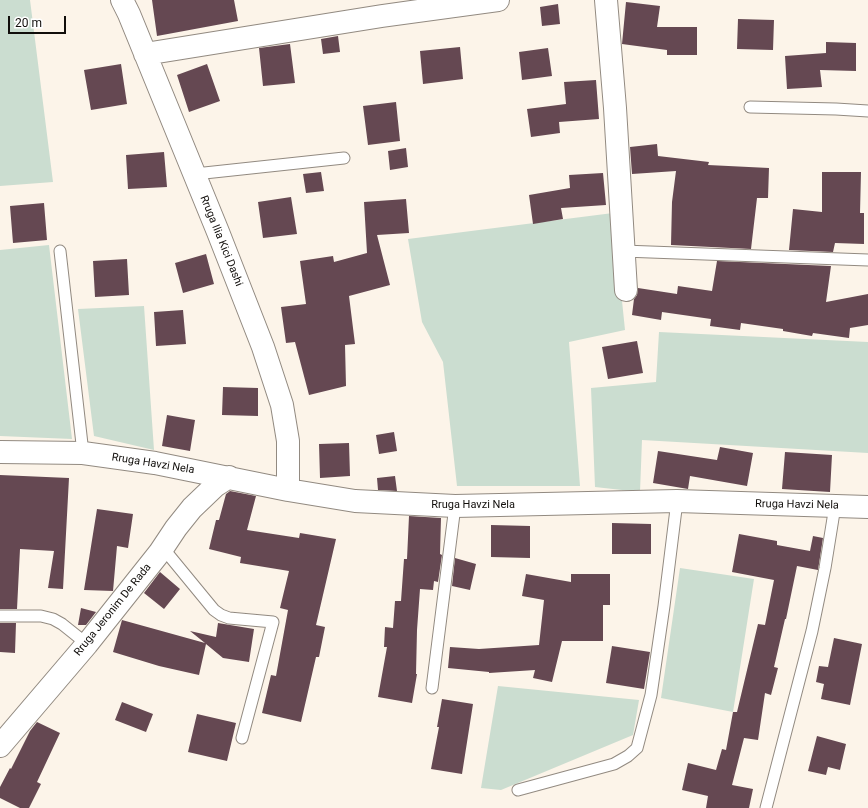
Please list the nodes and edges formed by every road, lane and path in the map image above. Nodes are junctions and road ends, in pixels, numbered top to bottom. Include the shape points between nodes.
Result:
1 (122, 0) edge
2 (498, 0) edge
3 (606, 0) edge
4 (145, 54) junction
5 (750, 107) dead end
6 (868, 111) edge
7 (344, 158) dead end
8 (195, 174) junction
9 (60, 251) dead end
10 (623, 251) junction
11 (868, 260) edge
12 (626, 290) dead end
13 (0, 452) edge
14 (83, 453) junction
15 (228, 477) junction
16 (288, 490) junction
17 (677, 502) junction
18 (455, 506) junction
19 (836, 506) junction
20 (868, 507) edge
21 (163, 548) junction
22 (0, 616) edge
23 (86, 644) junction
24 (432, 688) dead end
25 (242, 738) dead end
26 (0, 746) edge
27 (518, 790) dead end
28 (766, 808) edge

1 - 4 street, Rruga Ilia Kici Dashi
2 - 4 street
3 - 10 street
4 - 8 street, Rruga Ilia Kici Dashi
5 - 6 lane
7 - 8 lane
8 - 16 street, Rruga Ilia Kici Dashi via 263,347 282,405 288,441
9 - 14 lane
10 - 11 lane
10 - 12 street
13 - 14 street, Rruga Havzi Nela
14 - 15 street, Rruga Havzi Nela via 156,462
15 - 16 street, Rruga Havzi Nela
15 - 21 street, Rruga Jeronim De Rada via 192,508
16 - 18 street, Rruga Havzi Nela via 355,501
17 - 18 street, Rruga Havzi Nela
17 - 19 street, Rruga Havzi Nela
17 - 27 lane via 651,695 637,748 614,764
18 - 24 lane
19 - 20 street, Rruga Havzi Nela
19 - 28 lane via 812,632
21 - 23 street, Rruga Jeronim De Rada
21 - 25 lane via 214,610 221,615 273,622
22 - 23 lane via 41,616 53,619
23 - 26 street, Rruga Jeronim De Rada

